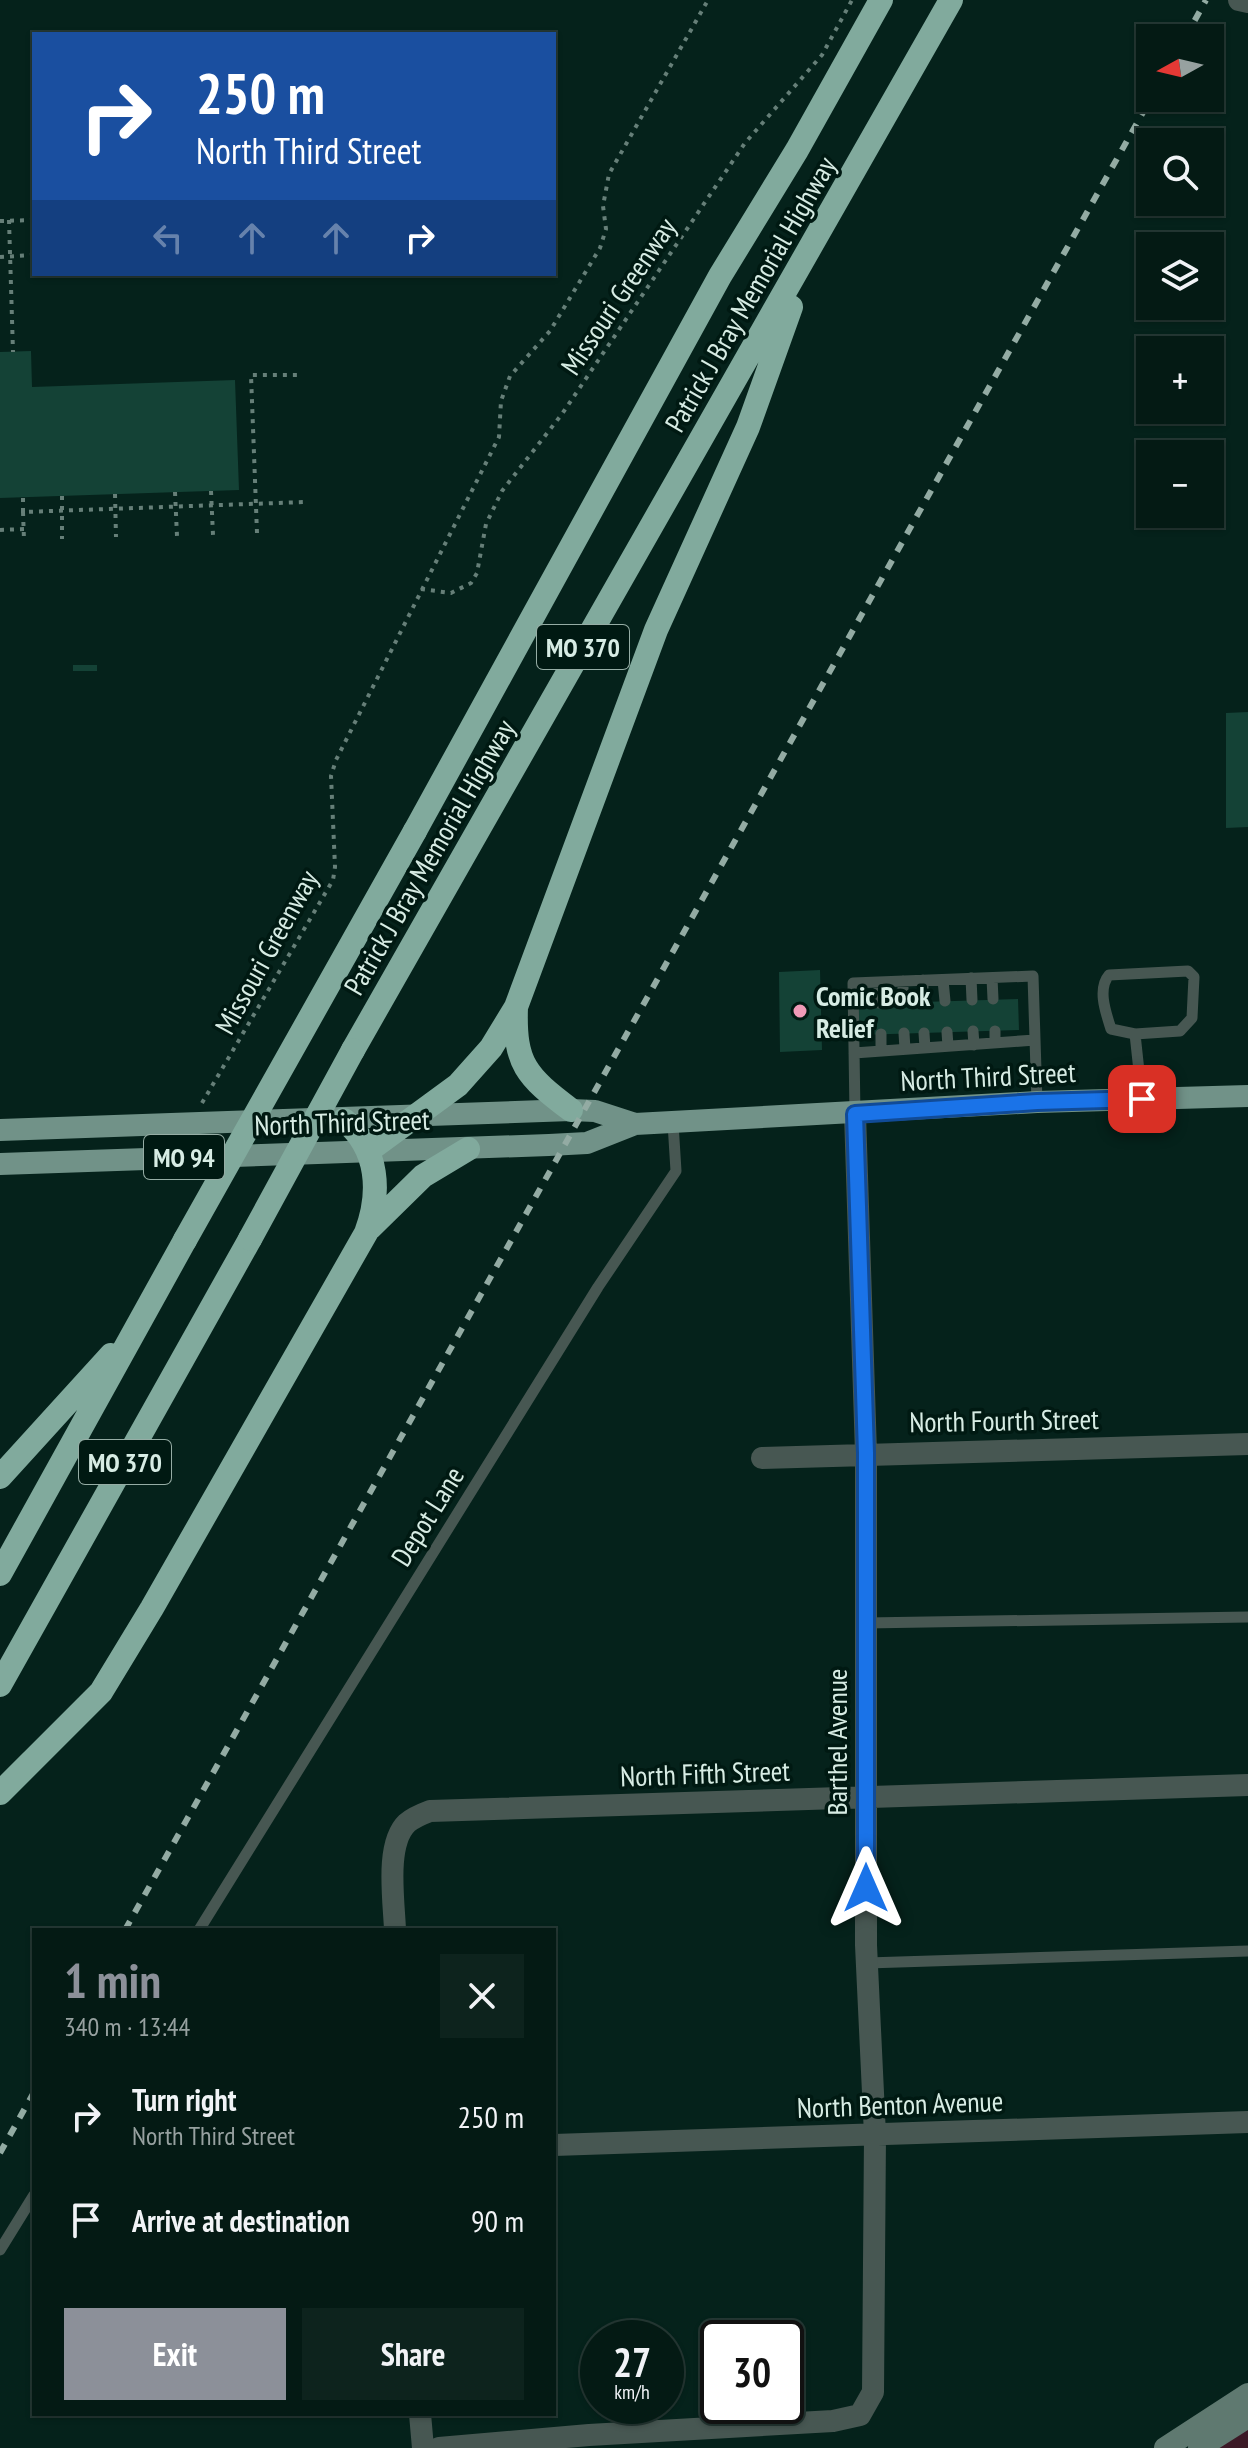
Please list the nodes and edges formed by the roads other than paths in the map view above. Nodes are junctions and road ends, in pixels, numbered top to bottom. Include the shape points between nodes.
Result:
1 (881, 0) edge
2 (951, 0) edge
3 (1239, 0) edge
4 (1248, 2) edge
5 (814, 245) junction
6 (971, 978) junction
7 (992, 978) junction
8 (923, 980) junction
9 (943, 980) junction
10 (903, 981) junction
11 (879, 982) junction
12 (993, 999) dead end
13 (972, 1000) dead end
14 (923, 1001) dead end
15 (945, 1001) dead end
16 (903, 1002) dead end
17 (879, 1003) dead end
18 (516, 1007) junction
19 (973, 1031) dead end
20 (947, 1032) dead end
21 (904, 1033) dead end
22 (924, 1033) dead end
23 (881, 1034) dead end
24 (1135, 1034) junction
25 (1035, 1040) junction
26 (974, 1045) junction
27 (948, 1046) junction
28 (925, 1048) junction
29 (905, 1049) junction
30 (881, 1051) junction
31 (854, 1053) junction
32 (1248, 1096) edge
33 (1142, 1099) junction
34 (1037, 1102) junction
35 (571, 1110) junction
36 (855, 1114) junction
37 (417, 1117) junction
38 (344, 1120) junction
39 (673, 1123) junction
40 (635, 1124) junction
41 (0, 1130) edge
42 (468, 1149) junction
43 (368, 1151) junction
44 (0, 1164) edge
45 (366, 1233) junction
46 (142, 1320) junction
47 (1248, 1444) edge
48 (866, 1453) junction
49 (762, 1458) dead end
50 (0, 1477) edge
51 (0, 1574) edge
52 (1248, 1617) edge
53 (866, 1623) junction
54 (0, 1685) edge
55 (1248, 1785) edge
56 (0, 1793) edge
57 (866, 1798) junction
58 (200, 1928) edge
59 (395, 1928) edge
60 (1248, 1951) edge
61 (867, 1963) junction
62 (1248, 2122) edge
63 (875, 2135) junction
64 (556, 2145) edge
65 (32, 2198) edge
66 (0, 2250) edge
67 (1248, 2394) edge
68 (420, 2416) edge
69 (1248, 2417) edge
70 (590, 2442) edge
71 (423, 2448) edge
72 (439, 2448) edge
73 (1165, 2448) edge
74 (1199, 2448) edge

1 - 46 highway, Patrick J Bray Memorial Highway / MO 370, bridge via 713,290
2 - 5 highway, Patrick J Bray Memorial Highway / MO 370
3 - 4 street
5 - 18 highway via 748,427 656,630
5 - 54 highway, Patrick J Bray Memorial Highway / MO 370, bridge via 353,1050
6 - 7 lane
6 - 9 lane
6 - 13 lane
7 - 12 lane
7 - 25 lane via 1033,976
8 - 9 lane
8 - 10 lane
8 - 14 lane
9 - 15 lane
10 - 11 lane
10 - 16 lane
11 - 17 lane
11 - 31 lane via 853,983
18 - 35 highway via 522,1062 543,1089
18 - 37 highway via 491,1048 458,1085
19 - 26 lane
20 - 27 lane
21 - 29 lane
22 - 28 lane
23 - 30 lane
24 - 24 lane via 1111,1029 1104,1007 1104,981 1109,975 1188,971 1194,977 1192,1018 1180,1031
24 - 33 lane
25 - 26 lane via 995,1037
25 - 34 lane
26 - 27 lane
27 - 28 lane
28 - 29 lane
29 - 30 lane
30 - 31 lane
31 - 36 lane
32 - 33 main road, North Third Street / MO 94
33 - 34 main road, North Third Street / MO 94
34 - 36 main road, North Third Street / MO 94
35 - 37 main road, North Third Street / MO 94
35 - 40 main road, North Third Street / MO 94 via 595,1111
36 - 39 main road, North Third Street / MO 94
36 - 48 street, Barthel Avenue
37 - 38 main road, North Third Street / MO 94
37 - 43 highway
38 - 41 main road, North Third Street / MO 94
38 - 43 highway
39 - 40 main road, North Third Street / MO 94
39 - 58 lane, Depot Lane via 676,1171 598,1287
40 - 42 main road, North Third Street / MO 94 via 587,1143
42 - 43 main road, North Third Street / MO 94
42 - 45 highway via 423,1176
43 - 44 main road, North Third Street / MO 94
43 - 45 highway via 376,1197
45 - 56 highway via 101,1692
46 - 50 highway
46 - 51 highway, Patrick J Bray Memorial Highway / MO 370
47 - 48 street, North Fourth Street
48 - 49 street, North Fourth Street
48 - 53 street, Barthel Avenue
52 - 53 lane
53 - 57 street, Barthel Avenue
55 - 57 street, North Fifth Street
57 - 59 street, North Fifth Street via 430,1811 406,1824 398,1836 393,1853
57 - 61 street, Barthel Avenue
60 - 61 lane
61 - 63 street, Barthel Avenue
62 - 63 street, North Benton Avenue
63 - 64 street, North Benton Avenue
63 - 70 street, Barthel Avenue via 873,2392 860,2415
65 - 66 lane
67 - 73 main road
68 - 71 street
69 - 74 main road
70 - 72 street

